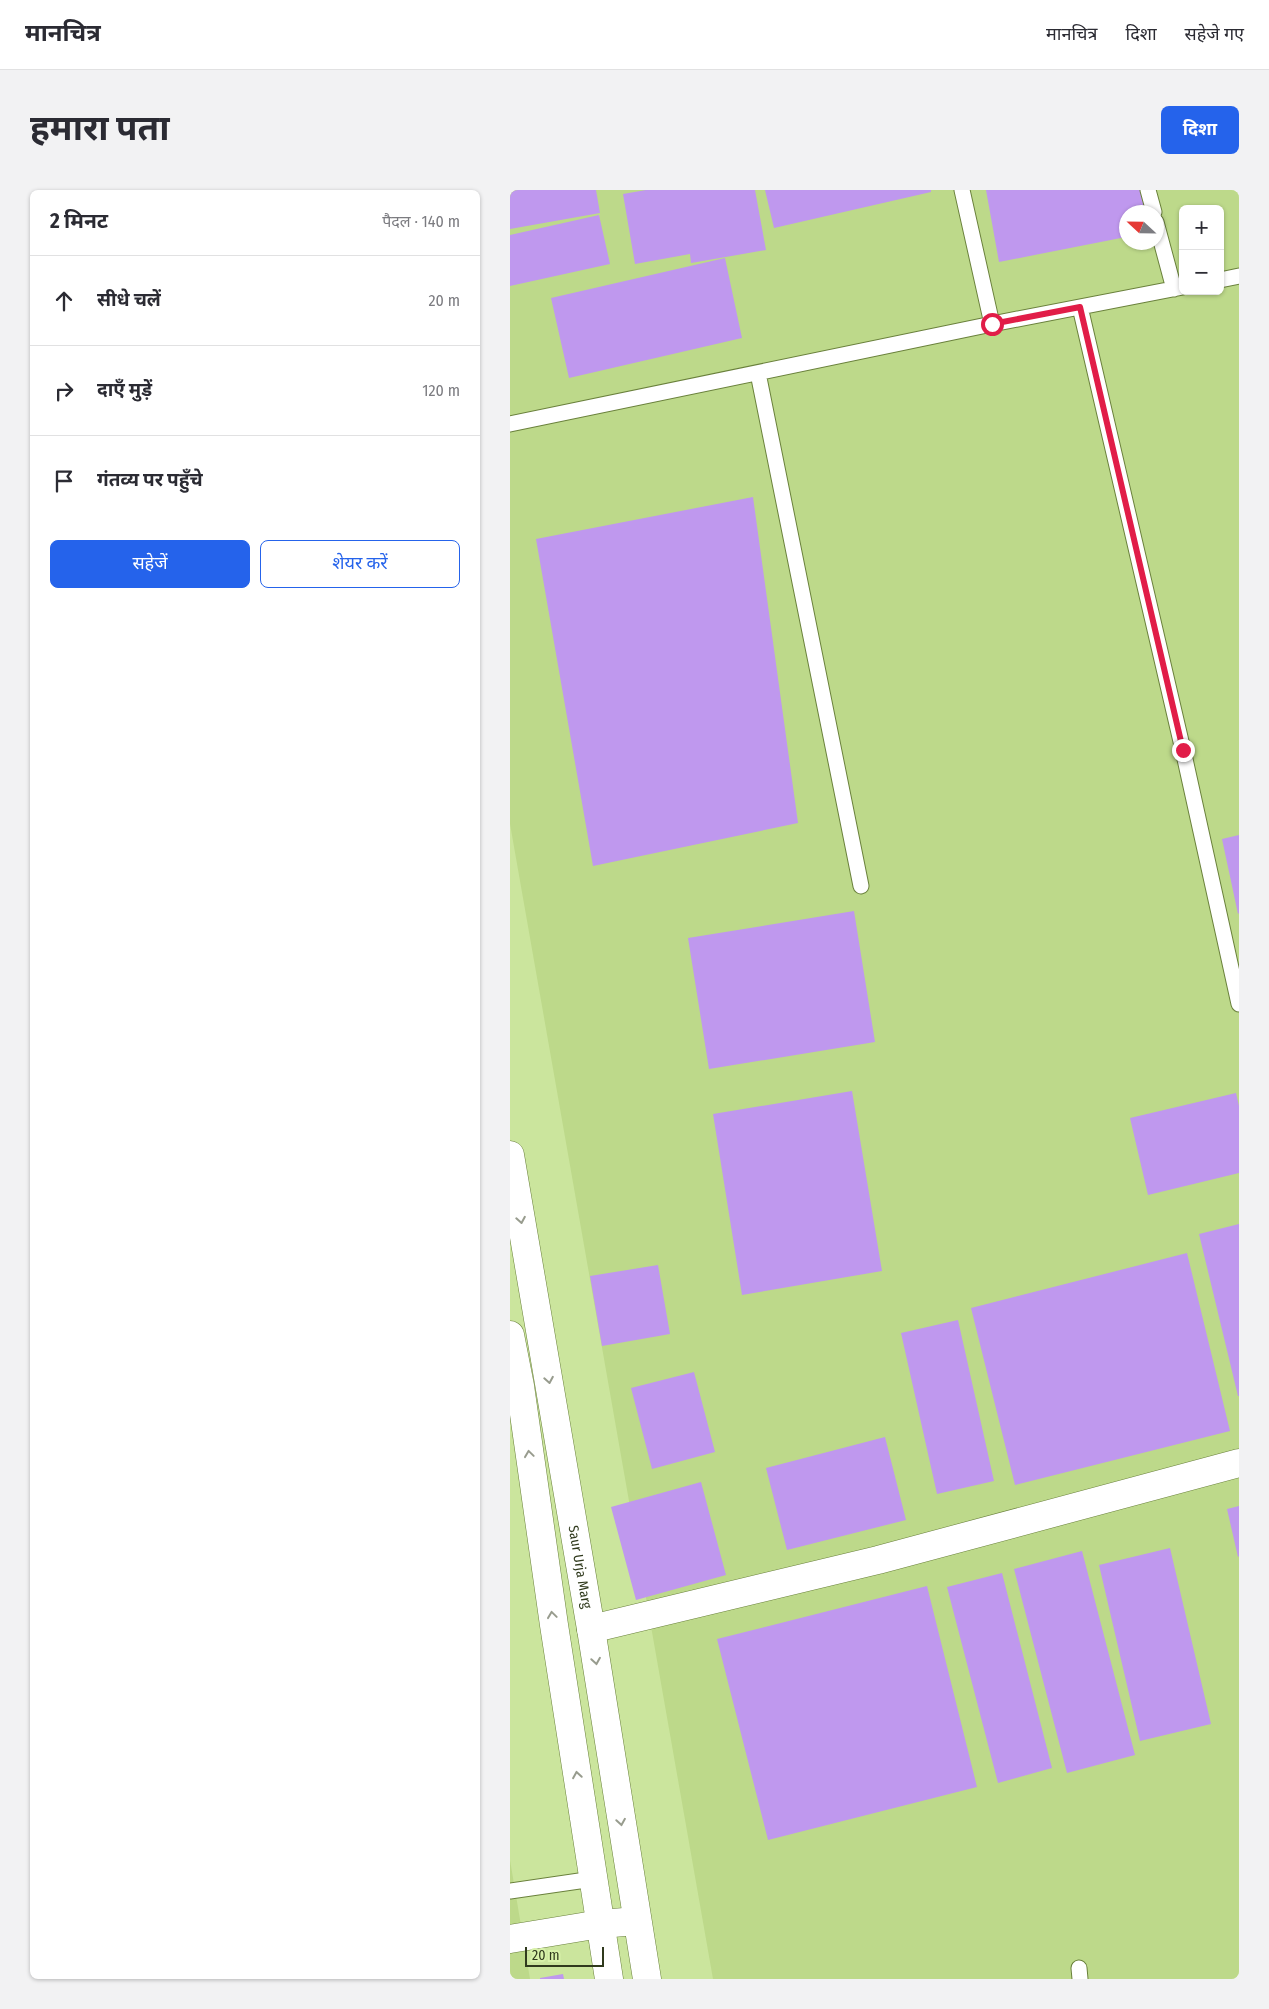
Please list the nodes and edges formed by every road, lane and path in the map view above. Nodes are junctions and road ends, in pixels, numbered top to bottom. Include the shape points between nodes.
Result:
1 (962, 190) edge
2 (1148, 190) edge
3 (1152, 205) edge
4 (1164, 246) edge
5 (1239, 276) edge
6 (1224, 279) edge
7 (1178, 288) edge
8 (1080, 307) junction
9 (992, 324) junction
10 (758, 373) junction
11 (510, 424) edge
12 (861, 886) dead end
13 (1239, 1004) edge
14 (510, 1155) edge
15 (510, 1335) edge
16 (515, 1387) edge
17 (1239, 1463) edge
18 (591, 1628) junction
19 (593, 1879) junction
20 (510, 1891) edge
21 (637, 1921) junction
22 (600, 1924) junction
23 (510, 1939) edge
24 (609, 1979) edge
25 (647, 1979) edge

1 - 9 lane
2 - 3 lane
4 - 7 lane
5 - 6 lane
7 - 8 lane
8 - 9 lane
8 - 13 lane
9 - 10 lane
10 - 11 lane
10 - 12 lane
14 -> 18 street, Saur Urja Marg
15 - 16 street
19 -> 16 street
17 - 18 street via 878,1560
18 -> 21 street, Saur Urja Marg
19 - 20 lane
19 - 22 street
21 - 22 street
21 - 25 street, Saur Urja Marg
22 - 23 street
22 - 24 street

